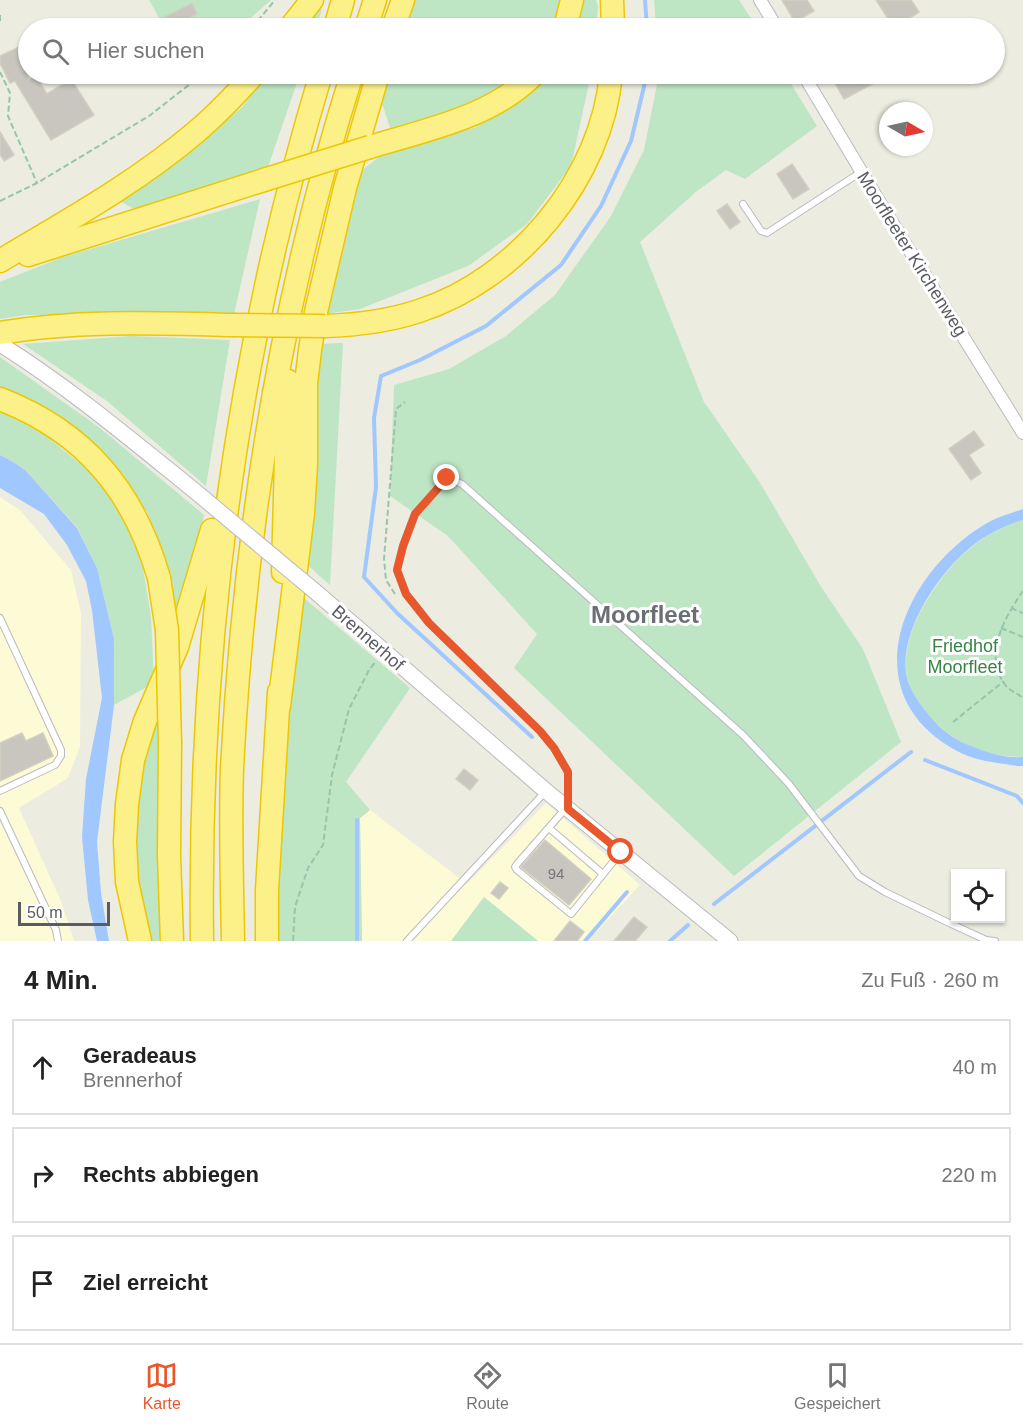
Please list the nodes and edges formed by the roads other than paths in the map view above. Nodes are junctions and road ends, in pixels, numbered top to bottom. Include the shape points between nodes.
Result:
1 (312, 0) edge
2 (343, 0) edge
3 (375, 0) edge
4 (403, 0) edge
5 (572, 0) edge
6 (612, 0) edge
7 (760, 0) edge
8 (298, 18) edge
9 (338, 18) edge
10 (369, 18) edge
11 (397, 18) edge
12 (568, 18) edge
13 (613, 18) edge
14 (771, 18) edge
15 (244, 84) edge
16 (318, 84) edge
17 (349, 84) edge
18 (375, 84) edge
19 (522, 84) edge
20 (609, 84) edge
21 (809, 84) edge
22 (862, 171) junction
23 (742, 204) dead end
24 (0, 262) edge
25 (290, 307) junction
26 (5, 336) edge
27 (0, 399) edge
28 (1023, 432) edge
29 (234, 456) junction
30 (0, 618) edge
31 (279, 706) junction
32 (0, 791) edge
33 (546, 791) junction
34 (567, 808) junction
35 (0, 811) edge
36 (549, 828) junction
37 (621, 852) junction
38 (603, 874) junction
39 (58, 941) edge
40 (140, 941) edge
41 (172, 941) edge
42 (202, 941) edge
43 (233, 941) edge
44 (267, 941) edge
45 (407, 941) edge
46 (730, 941) edge
47 (995, 941) edge

1 - 8 highway
2 - 9 highway
3 - 10 highway
4 - 11 highway
5 - 12 highway
6 - 13 highway
7 - 14 street
15 - 24 highway via 204,125 164,157
16 - 29 highway via 263,291
17 - 25 highway via 329,147
18 - 31 highway via 316,312 306,383 303,513
19 - 24 highway, bridge via 470,115
20 - 26 highway, bridge via 600,124 574,183 538,232 503,266 466,290 421,311 380,321 325,327 98,323 60,325
21 - 22 street, Moorfleeter Kirchenweg
22 - 23 lane via 767,233 761,231
22 - 28 street, Moorfleeter Kirchenweg
25 - 31 highway
25 - 43 highway via 258,496 242,625 232,771
26 - 33 street, Brennerhof, bridge via 34,366 190,487
27 - 41 highway, bridge via 54,426 95,461 132,510 145,534 159,578 168,630
29 - 40 highway via 177,647 145,721 134,760 125,842 127,882
29 - 42 highway via 212,630 201,857
30 - 32 lane via 61,756 55,765
31 - 44 highway
33 - 34 street, Brennerhof
33 - 45 lane
34 - 36 lane
34 - 37 street, Brennerhof
34 - 47 lane via 568,772 554,748 429,623 406,594 397,570 415,514 447,478 462,484 743,735 789,784 859,876 945,921
35 - 39 lane
36 - 38 lane
36 - 38 lane via 517,864 517,870 571,914
37 - 38 lane
37 - 46 street, Brennerhof

